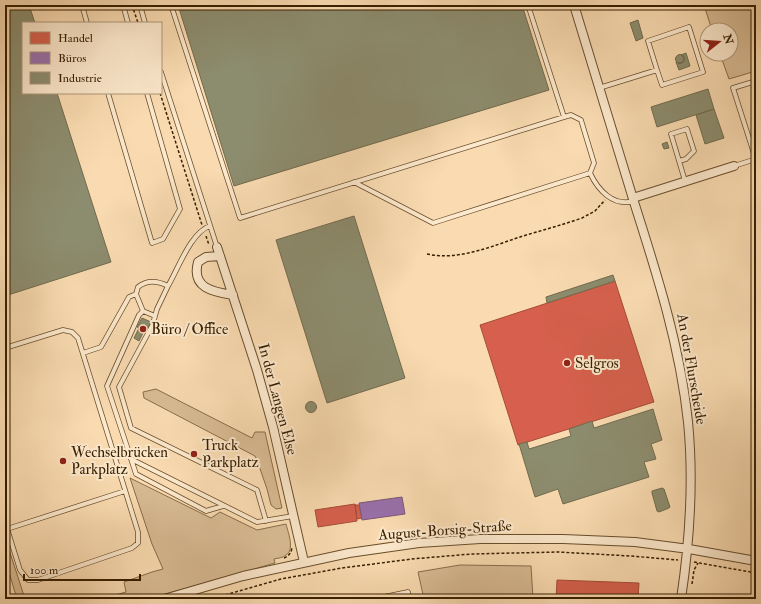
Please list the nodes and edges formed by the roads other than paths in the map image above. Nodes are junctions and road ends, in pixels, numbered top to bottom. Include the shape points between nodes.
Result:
1 (82, 5) edge
2 (123, 5) edge
3 (140, 5) edge
4 (171, 5) edge
5 (528, 5) edge
6 (574, 5) edge
7 (87, 22) edge
8 (128, 22) edge
9 (145, 22) edge
10 (657, 70) junction
11 (162, 75) edge
12 (756, 81) edge
13 (599, 88) junction
14 (108, 94) edge
15 (147, 94) edge
16 (564, 117) junction
17 (756, 160) edge
18 (679, 161) junction
19 (734, 166) joint
20 (590, 173) junction
21 (685, 181) junction
22 (354, 182) junction
23 (634, 200) junction
24 (210, 226) junction
25 (217, 247) joint
26 (217, 256) junction
27 (168, 286) junction
28 (136, 294) junction
29 (233, 295) junction
30 (143, 311) junction
31 (155, 316) junction
32 (5, 348) edge
33 (83, 353) junction
34 (131, 459) junction
35 (125, 491) junction
36 (223, 506) junction
37 (293, 516) junction
38 (266, 521) junction
39 (5, 522) edge
40 (7, 530) junction
41 (689, 549) junction
42 (756, 561) edge
43 (304, 562) junction
44 (5, 584) edge
45 (9, 599) edge
46 (164, 599) edge
47 (374, 599) edge
48 (410, 599) edge
49 (681, 599) edge

1 - 7 lane
2 - 8 lane
3 - 9 lane
4 - 22 lane via 240,218
5 - 16 lane
6 - 13 street, An der Flurscheide
10 - 10 lane via 662,85 703,72 689,27 648,41
10 - 13 lane
11 - 24 lane
12 - 17 lane via 733,88
13 - 23 street, An der Flurscheide
14 - 15 lane via 152,243 163,239 180,209
16 - 20 lane via 571,115 581,120 594,163
16 - 22 lane
17 - 19 lane
18 - 18 lane via 671,134 687,129 694,151 686,159
18 - 21 lane
19 - 21 street
20 - 22 lane via 433,223
20 - 23 lane via 608,197 622,202
21 - 23 street
23 - 41 street, An der Flurscheide via 667,306 682,375 691,459
24 - 25 lane
24 - 27 lane via 194,237
25 - 26 street, In der Langen Else
26 - 29 street, In der Langen Else
26 - 29 street via 198,262 198,277 201,284 213,292
27 - 28 lane via 149,281 138,287
27 - 31 lane
28 - 30 lane
28 - 33 lane via 129,297 101,347
29 - 37 street, In der Langen Else via 273,427
30 - 31 lane
30 - 34 lane via 107,386
31 - 38 lane via 119,387 131,428 257,490
32 - 33 lane via 63,330 72,332 78,338
33 - 35 lane
34 - 36 lane
34 - 36 lane via 136,474 206,511
35 - 40 lane
35 - 40 lane via 138,532 138,543 132,548 38,580 28,580 20,570
36 - 38 lane via 257,522
37 - 38 lane
37 - 43 street, In der Langen Else
39 - 40 lane
41 - 42 street, August-Borsig-Straße
41 - 43 street, August-Borsig-Straße via 635,542 480,539 419,543 349,552
41 - 49 street, An der Flurscheide
43 - 46 street, August-Borsig-Straße via 243,576
44 - 45 lane
47 - 48 lane via 408,592

